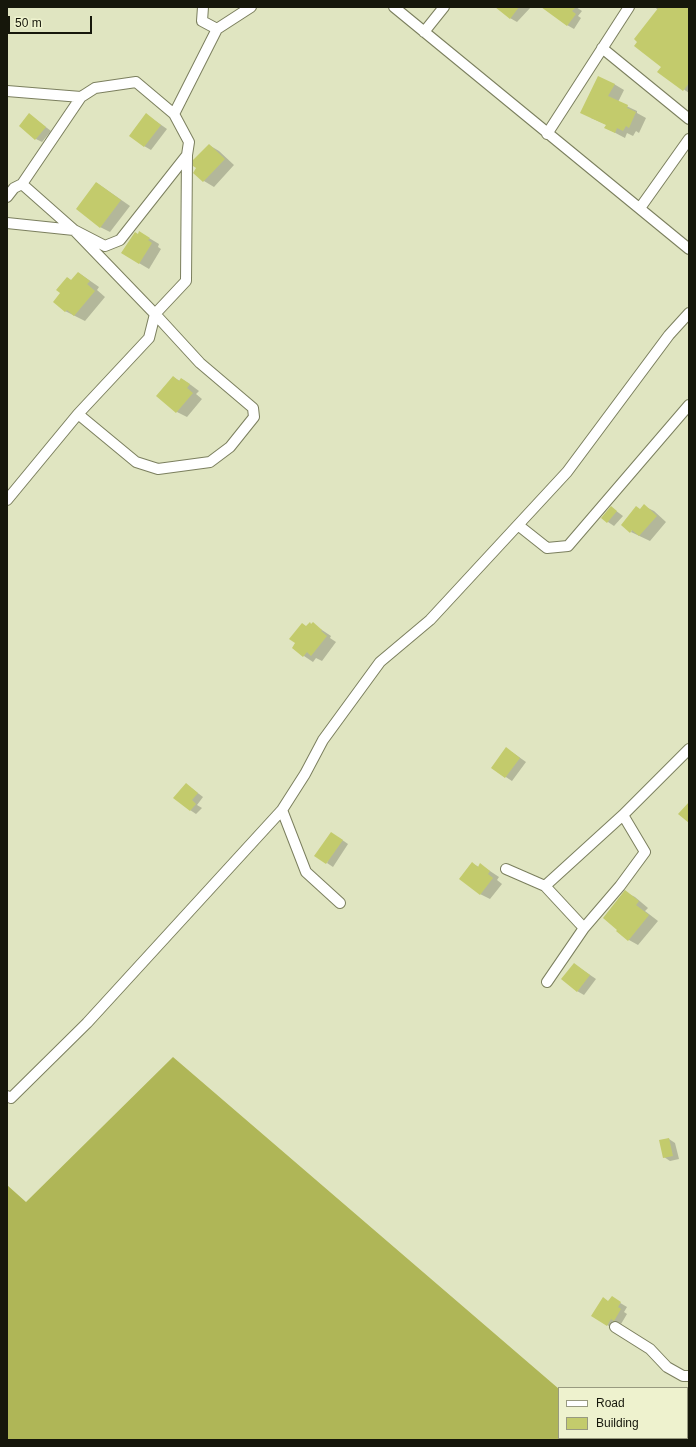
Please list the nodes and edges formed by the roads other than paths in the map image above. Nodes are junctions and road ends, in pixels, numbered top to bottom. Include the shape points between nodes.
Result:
1 (203, 7) edge
2 (251, 7) edge
3 (394, 7) edge
4 (444, 7) edge
5 (629, 7) edge
6 (217, 29) junction
7 (424, 32) junction
8 (602, 48) junction
9 (7, 91) edge
10 (81, 97) junction
11 (174, 114) junction
12 (689, 119) edge
13 (547, 134) junction
14 (689, 139) edge
15 (187, 155) junction
16 (22, 184) junction
17 (7, 197) edge
18 (640, 208) junction
19 (7, 223) edge
20 (74, 230) junction
21 (689, 249) edge
22 (689, 313) edge
23 (155, 314) junction
24 (689, 405) edge
25 (78, 414) junction
26 (7, 500) edge
27 (518, 525) junction
28 (689, 749) edge
29 (282, 810) junction
30 (623, 815) junction
31 (506, 869) dead end
32 (545, 886) junction
33 (340, 903) dead end
34 (584, 928) junction
35 (546, 982) dead end
36 (7, 1096) edge
37 (615, 1327) dead end
38 (689, 1376) edge

1 - 6 street via 202,21
2 - 6 street
3 - 7 street
4 - 7 street
5 - 8 street
6 - 11 street
7 - 13 street
8 - 12 street
8 - 13 street
9 - 10 street
10 - 11 street via 95,88 136,82
10 - 16 street
11 - 15 street via 188,142
13 - 18 street
14 - 18 street
15 - 20 street via 120,240 105,246
15 - 23 street via 186,281
16 - 17 street via 14,188
16 - 20 street
18 - 21 street
19 - 20 street
20 - 23 street
22 - 27 street via 567,472
23 - 25 street via 149,338
23 - 25 street via 200,363 253,408 254,417 230,447 210,462 158,469 136,462
24 - 27 street via 568,546 547,548
25 - 26 street
27 - 29 street via 430,620 380,662 323,740
28 - 30 street
29 - 33 street via 306,872
29 - 36 street via 87,1023 11,1098
30 - 32 street
30 - 34 street via 645,852
31 - 32 street
32 - 34 street
34 - 35 street
37 - 38 street via 650,1349 667,1367 683,1376

